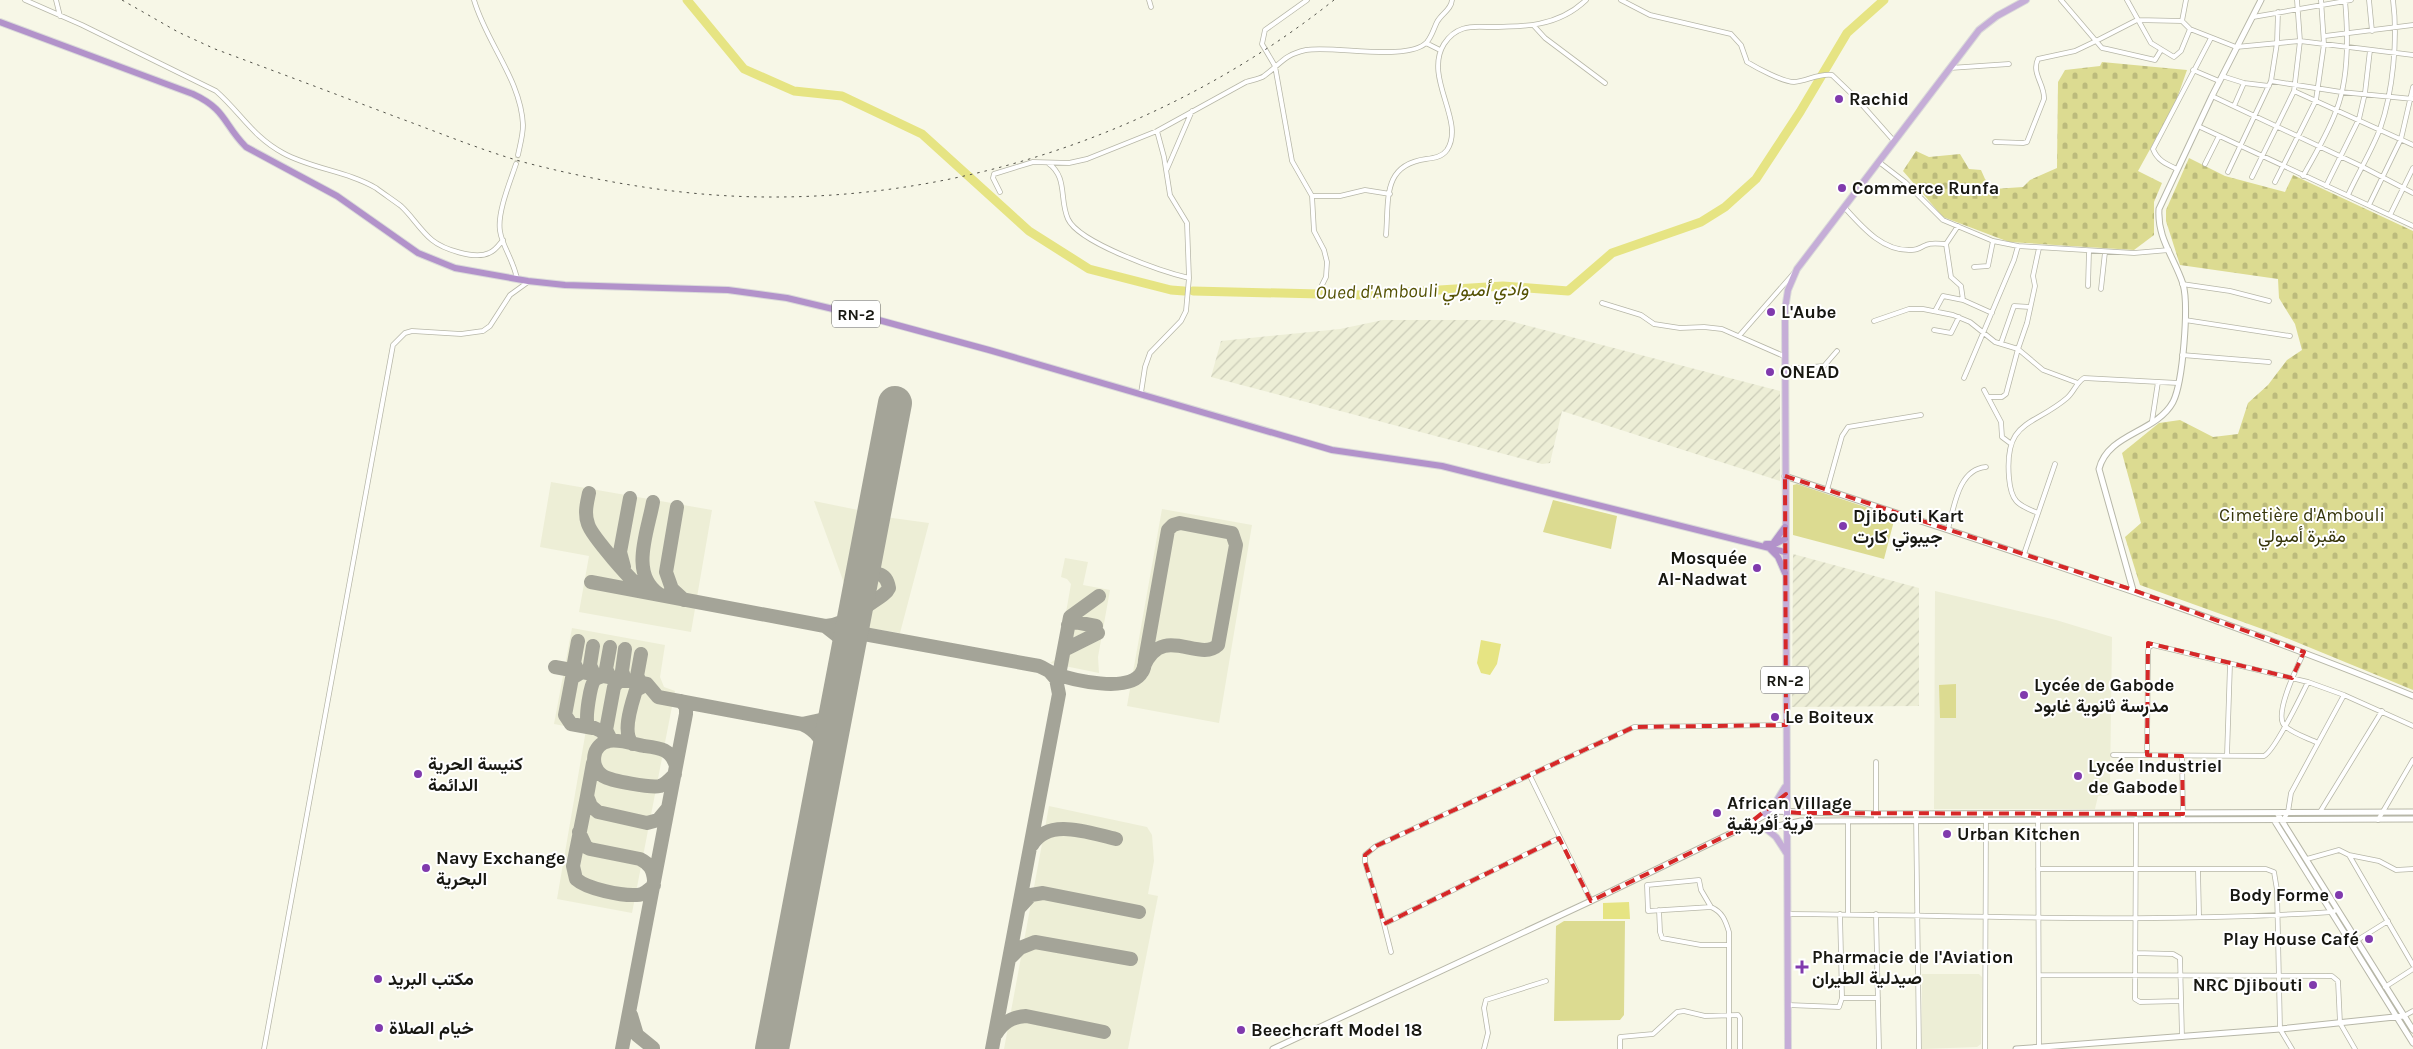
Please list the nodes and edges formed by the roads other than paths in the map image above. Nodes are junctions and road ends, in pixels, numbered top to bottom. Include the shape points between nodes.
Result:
1 (25, 0) edge
2 (56, 0) edge
3 (474, 0) edge
4 (1149, 0) edge
5 (1307, 0) edge
6 (1452, 0) edge
7 (1586, 0) edge
8 (1621, 0) edge
9 (2026, 0) edge
10 (2061, 0) edge
11 (2127, 0) edge
12 (2186, 0) edge
13 (2261, 0) edge
14 (2297, 0) edge
15 (2345, 0) edge
16 (2351, 0) edge
17 (2369, 0) edge
18 (2393, 0) edge
19 (2322, 2) edge
20 (1151, 7) dead end
21 (2299, 9) junction
22 (2278, 12) junction
23 (60, 16) junction
24 (2253, 16) junction
25 (2137, 20) junction
26 (2182, 21) junction
27 (0, 22) edge
28 (2413, 25) edge
29 (1534, 26) junction
30 (2396, 27) junction
31 (2190, 29) junction
32 (2372, 31) junction
33 (2347, 34) junction
34 (2325, 36) junction
35 (2211, 38) junction
36 (2096, 40) junction
37 (2300, 41) junction
38 (1426, 43) junction
39 (2277, 43) junction
40 (2324, 44) junction
41 (2236, 47) junction
42 (2346, 48) junction
43 (1440, 50) junction
44 (2161, 50) junction
45 (2370, 50) junction
46 (2394, 53) junction
47 (2413, 55) edge
48 (2009, 64) dead end
49 (1275, 66) junction
50 (1948, 68) junction
51 (2193, 70) junction
52 (2221, 78) junction
53 (1604, 83) dead end
54 (2244, 83) junction
55 (2270, 84) junction
56 (2413, 87) edge
57 (2295, 88) junction
58 (2318, 88) junction
59 (2342, 92) junction
60 (2365, 93) junction
61 (2212, 96) junction
62 (2388, 96) junction
63 (2412, 99) edge
64 (2316, 100) junction
65 (2234, 106) junction
66 (2337, 110) junction
67 (1192, 111) junction
68 (2256, 116) junction
69 (2359, 119) junction
70 (2198, 126) junction
71 (2276, 127) junction
72 (2380, 130) junction
73 (1157, 131) junction
74 (2219, 136) junction
75 (2298, 138) junction
76 (2401, 139) junction
77 (1894, 141) junction
78 (1995, 142) dead end
79 (2413, 145) edge
80 (2241, 146) junction
81 (2319, 147) junction
82 (518, 155) tunnel mouth
83 (2262, 157) junction
84 (2340, 157) junction
85 (1046, 162) junction
86 (1879, 162) junction
87 (516, 164) tunnel mouth
88 (2205, 164) dead end
89 (2283, 166) junction
90 (2361, 166) junction
91 (2413, 168) edge
92 (2177, 169) junction
93 (1166, 171) junction
94 (2228, 172) dead end
95 (2303, 176) junction
96 (2252, 177) dead end
97 (2383, 177) junction
98 (2275, 182) dead end
99 (2326, 186) junction
100 (2403, 188) junction
101 (1000, 192) dead end
102 (2413, 193) edge
103 (1390, 194) junction
104 (1312, 196) junction
105 (2348, 196) junction
106 (2369, 205) junction
107 (1844, 207) junction
108 (2390, 215) junction
109 (2413, 225) edge
110 (1958, 226) junction
111 (1386, 236) dead end
112 (503, 240) junction
113 (1993, 241) junction
114 (1946, 244) junction
115 (2018, 246) junction
116 (2040, 248) junction
117 (2169, 250) junction
118 (2089, 251) junction
119 (2106, 252) junction
120 (1974, 267) dead end
121 (1797, 269) junction
122 (1189, 278) junction
123 (517, 279) junction
124 (528, 281) junction
125 (2182, 284) junction
126 (1322, 285) dead end
127 (2088, 286) dead end
128 (2101, 289) dead end
129 (1963, 300) junction
130 (2269, 301) dead end
131 (1602, 303) dead end
132 (2030, 307) junction
133 (1935, 311) junction
134 (1992, 312) junction
135 (1959, 317) junction
136 (2185, 320) junction
137 (1874, 321) dead end
138 (1934, 330) dead end
139 (1982, 331) junction
140 (1739, 336) junction
141 (2290, 336) dead end
142 (2001, 343) junction
143 (2018, 349) junction
144 (1837, 351) dead end
145 (2182, 355) junction
146 (1786, 357) junction
147 (2269, 362) dead end
148 (1786, 368) junction
149 (1964, 378) dead end
150 (2158, 382) junction
151 (2078, 383) junction
152 (2178, 383) junction
153 (1984, 390) dead end
154 (1141, 393) junction
155 (1989, 397) junction
156 (1921, 416) dead end
157 (2152, 421) junction
158 (2010, 443) junction
159 (2055, 464) dead end
160 (1986, 467) dead end
161 (1786, 476) junction
162 (1827, 490) junction
163 (2038, 512) junction
164 (1785, 527) junction
165 (1948, 529) junction
166 (1785, 539) junction
167 (1767, 546) junction
168 (1785, 552) junction
169 (2024, 554) junction
170 (1785, 573) junction
171 (2133, 590) junction
172 (2304, 652) junction
173 (2230, 664) junction
174 (2292, 678) junction
175 (2308, 682) junction
176 (2344, 695) junction
177 (2413, 696) edge
178 (2382, 712) junction
179 (1786, 725) junction
180 (2285, 726) junction
181 (2413, 726) edge
182 (2318, 743) junction
183 (2147, 755) junction
184 (2227, 755) junction
185 (2114, 756) dead end
186 (2182, 756) junction
187 (2413, 760) edge
188 (1876, 762) dead end
189 (1530, 776) junction
190 (1786, 786) junction
191 (1786, 812) junction
192 (2288, 812) junction
193 (2320, 812) junction
194 (2404, 812) junction
195 (2413, 812) edge
196 (1916, 813) junction
197 (1986, 813) junction
198 (2277, 813) junction
199 (2381, 813) junction
200 (1765, 814) junction
201 (1876, 814) junction
202 (2038, 816) junction
203 (2183, 816) junction
204 (2413, 818) edge
205 (1986, 819) junction
206 (2136, 819) junction
207 (2404, 819) junction
208 (1916, 820) junction
209 (2274, 820) junction
210 (2284, 820) junction
211 (2299, 820) junction
212 (2378, 820) junction
213 (1876, 821) junction
214 (1848, 822) junction
215 (1786, 823) junction
216 (1746, 826) junction
217 (1765, 828) junction
218 (2290, 831) junction
219 (1559, 838) junction
220 (1787, 855) junction
221 (2350, 855) junction
222 (2307, 860) junction
223 (2038, 869) junction
224 (2136, 870) junction
225 (2198, 870) junction
226 (2412, 870) edge
227 (1591, 900) junction
228 (1711, 907) junction
229 (1659, 910) junction
230 (2335, 911) junction
231 (1788, 914) junction
232 (1840, 914) junction
233 (1848, 914) junction
234 (1876, 914) junction
235 (1918, 916) junction
236 (2199, 916) junction
237 (2278, 916) junction
238 (1984, 917) junction
239 (2039, 918) junction
240 (2136, 918) junction
241 (2388, 921) junction
242 (1384, 924) junction
243 (2356, 941) junction
244 (1729, 945) junction
245 (1391, 952) dead end
246 (2135, 953) junction
247 (2413, 965) edge
248 (2413, 969) edge
249 (2039, 975) junction
250 (2135, 976) junction
251 (2278, 976) junction
252 (2181, 977) junction
253 (1546, 982) dead end
254 (2385, 987) junction
255 (1842, 998) junction
256 (1878, 998) junction
257 (2181, 1002) junction
258 (1788, 1005) junction
259 (2413, 1011) edge
260 (1729, 1014) junction
261 (2404, 1016) junction
262 (2396, 1017) junction
263 (2340, 1023) junction
264 (2280, 1029) junction
265 (2413, 1030) edge
266 (2182, 1037) junction
267 (2413, 1043) edge
268 (2039, 1047) junction
269 (264, 1049) edge
270 (1273, 1049) edge
271 (1484, 1049) edge
272 (1620, 1049) edge
273 (1729, 1049) edge
274 (1740, 1049) edge
275 (1788, 1049) edge
276 (1879, 1049) edge
277 (1919, 1049) edge
278 (1985, 1049) edge
279 (2016, 1049) edge
280 (2292, 1049) edge
281 (2355, 1049) edge

1 - 23 street
2 - 23 street
3 - 82 street via 478,16 516,92 523,124
4 - 20 street
5 - 49 street via 1265,30 1262,44
6 - 38 street
7 - 29 street via 1568,14
8 - 77 street via 1650,15 1734,36 1747,62 1788,81 1832,75
9 - 50 main road via 1979,30
10 - 36 street
11 - 25 street
12 - 26 street
13 - 24 street
14 - 21 street
15 - 16 street
15 - 19 street
15 - 33 street
17 - 32 street
18 - 30 street
19 - 21 street
19 - 34 street
21 - 22 street
21 - 37 street
22 - 24 street
22 - 39 street
23 - 112 street via 216,91 263,141 302,163 355,178 375,188 401,206 441,246 452,251 484,255
24 - 41 street
25 - 26 street
25 - 36 street
25 - 44 street via 2147,38
26 - 31 street
27 - 123 highway, RN-2 via 193,94 218,109 246,147 337,196 418,253 455,268
28 - 30 street
29 - 43 street via 1461,28
29 - 53 street
30 - 32 street
30 - 46 street
31 - 35 street
31 - 44 street via 2178,56
32 - 33 street
33 - 34 street
33 - 42 street
34 - 40 street
35 - 41 street
35 - 51 street
36 - 44 street via 2107,50 2155,60
36 - 78 street via 2075,51 2038,59 2036,70 2044,99 2031,135 2023,143
37 - 39 street
37 - 40 street
37 - 57 street
38 - 43 street
38 - 49 street via 1389,52 1306,50 1285,57
39 - 41 street
39 - 55 street
40 - 42 street
40 - 58 street
41 - 52 street
42 - 45 street
42 - 59 street
43 - 103 street via 1438,82 1447,106 1450,143 1441,156 1402,166 1396,172
45 - 46 street
45 - 60 street
46 - 47 street
46 - 62 street
48 - 50 street
49 - 67 street via 1264,76
49 - 104 street via 1288,148 1296,170
50 - 77 main road
51 - 52 street
51 - 92 street via 2153,149 2163,162
52 - 54 street
52 - 61 street
54 - 55 street
54 - 65 street
55 - 57 street
55 - 68 street
56 - 63 street
57 - 58 street
57 - 64 street
57 - 71 street
58 - 59 street
58 - 64 street
59 - 60 street
59 - 66 street
60 - 62 street
60 - 69 street
61 - 65 street
61 - 70 street
62 - 63 street
62 - 72 street
63 - 76 street
64 - 66 street
64 - 75 street
65 - 68 street
66 - 69 street
66 - 81 street
67 - 73 street
67 - 93 street
68 - 71 street
68 - 80 street
69 - 72 street
69 - 84 street
70 - 74 street
70 - 92 street
71 - 75 street
71 - 83 street
72 - 76 street
72 - 90 street
73 - 85 street via 1087,159 1069,163
73 - 93 street
74 - 80 street
74 - 88 street
75 - 81 street
75 - 89 street
76 - 79 street
76 - 97 street
77 - 86 main road
80 - 83 street
80 - 94 street
81 - 84 street
81 - 95 street
83 - 89 street
83 - 96 street
84 - 90 street
84 - 99 street
85 - 101 street via 1033,162 994,174
85 - 122 street via 1060,176 1067,217 1077,230 1139,264
86 - 107 main road
86 - 110 street via 1905,182 1936,215
87 - 112 street via 502,211 500,232
89 - 95 street
89 - 98 street
90 - 97 street
90 - 105 street
91 - 100 street
92 - 117 street via 2159,209 2159,229
93 - 122 street via 1170,195 1187,223
95 - 99 street
97 - 100 street
97 - 106 street
99 - 105 street
100 - 102 street
100 - 108 street
103 - 104 street via 1365,190 1340,196
103 - 111 street
104 - 126 street via 1314,231 1327,262
105 - 106 street
106 - 108 street
107 - 114 street via 1866,231 1894,248 1911,250 1930,244
107 - 121 main road
108 - 109 street
110 - 113 street
110 - 114 street
112 - 123 street
113 - 115 street
113 - 120 street via 1988,266
114 - 129 street via 1951,277 1961,286
115 - 116 street
115 - 134 street
116 - 118 street
116 - 132 street
117 - 119 street
117 - 125 street
118 - 119 street
118 - 127 street
119 - 128 street
121 - 140 street
121 - 146 main road via 1786,298
122 - 154 street via 1186,311 1181,322 1150,353
123 - 124 highway, RN-2
124 - 154 highway, RN-2 via 593,288 728,290 787,298 875,319
124 - 269 street via 510,295 483,332 404,332 393,345
125 - 130 street
125 - 136 street
129 - 133 street via 1943,296
129 - 134 street
131 - 140 street via 1641,315 1654,324 1722,329
132 - 142 street via 2014,306
132 - 143 street
133 - 135 street
133 - 137 street via 1910,309
134 - 139 street
135 - 138 street via 1951,333
135 - 139 street
136 - 141 street
136 - 145 street
139 - 142 street
139 - 149 street
140 - 146 street
142 - 143 street
143 - 151 street via 2043,370
143 - 155 street via 2005,396
144 - 148 street via 1824,366
145 - 147 street
145 - 152 street
146 - 148 main road
148 - 161 main road
150 - 151 street via 2088,377
150 - 152 street
150 - 157 street
151 - 158 street via 2067,398 2027,423
152 - 157 street via 2172,402
153 - 155 street
154 - 167 highway, RN-2 via 1332,450 1442,466
155 - 158 street via 2001,422 2002,437
156 - 162 street via 1848,427 1842,436
157 - 171 street via 2110,448 2098,469
158 - 163 street via 2011,493 2020,506
159 - 163 street
160 - 165 street via 1978,467 1965,478
161 - 162 street
161 - 164 main road
162 - 165 street
163 - 169 street
164 - 166 main road
164 - 167 highway
165 - 169 street
166 - 167 highway
166 - 168 main road
167 - 168 highway, RN-2
167 - 170 highway via 1778,556
168 - 170 main road, RN-2
169 - 171 street
170 - 179 main road, RN-2
171 - 172 street
172 - 174 street
172 - 177 street
173 - 174 street
173 - 183 street via 2150,646
173 - 184 street
174 - 175 street
174 - 180 street via 2282,715
175 - 176 street
175 - 180 street
176 - 178 street
176 - 182 street
178 - 181 street
178 - 193 street
179 - 189 street via 1634,727
179 - 190 main road, RN-2
180 - 182 street
180 - 184 street via 2267,754
182 - 192 street via 2291,793
183 - 185 street
183 - 186 street
184 - 186 street
186 - 203 street
187 - 199 street
188 - 201 street
189 - 219 street
189 - 242 street via 1370,850 1365,862
190 - 191 main road, RN-2
190 - 200 main road
191 - 200 street
191 - 201 street
191 - 215 main road, RN-2
192 - 193 street
192 - 198 street
192 - 210 street
193 - 199 street
194 - 195 street
194 - 199 street
194 - 207 street
196 - 197 street
196 - 201 street
196 - 208 street
197 - 202 street
197 - 205 street
198 - 203 street
198 - 209 street
198 - 210 street
199 - 212 street
200 - 216 street
201 - 213 street
202 - 203 street
202 - 205 street
202 - 206 street
202 - 223 street
203 - 206 street
203 - 209 street
204 - 207 street
205 - 208 street
205 - 238 street
206 - 224 street
207 - 212 street
208 - 213 street
208 - 235 street
209 - 210 street
209 - 230 street
210 - 211 street
210 - 218 street
211 - 212 street
211 - 218 street via 2291,825
213 - 214 street
214 - 215 street
214 - 233 street
215 - 217 street
215 - 220 main road, RN-2
216 - 217 street
216 - 227 street
217 - 220 main road via 1776,837
218 - 222 street
219 - 227 street
219 - 242 street
220 - 231 main road, RN-2
221 - 222 street via 2340,850
221 - 226 street via 2379,861 2396,870
221 - 241 street
222 - 230 street
223 - 224 street
223 - 239 street
224 - 225 street
224 - 240 street
225 - 236 street
225 - 237 street via 2271,870 2276,876
227 - 270 street
228 - 229 street
228 - 229 street via 1699,880 1647,885 1648,910
228 - 244 street via 1720,911 1726,921
229 - 244 street via 1662,938 1701,945
230 - 237 street
230 - 243 street
230 - 262 street
231 - 232 street
231 - 258 main road, RN-2
232 - 233 street
232 - 255 street
233 - 234 street
234 - 235 street
234 - 256 street
235 - 238 street
235 - 277 street
236 - 237 street
236 - 240 street
237 - 251 street
238 - 239 street
238 - 278 street
239 - 240 street
239 - 249 street
240 - 246 street
241 - 243 street
241 - 247 street
242 - 245 street
243 - 254 street
244 - 260 street
246 - 250 street
246 - 252 street via 2177,955 2181,962
248 - 254 street
249 - 250 street
249 - 268 street
250 - 252 street
250 - 257 street via 2137,1001
251 - 252 street
251 - 263 street via 2336,978
251 - 264 street
252 - 257 street
253 - 271 street via 1486,1000 1488,1033
254 - 261 street
255 - 256 street
255 - 258 street via 1840,1007
256 - 276 street
257 - 266 street
258 - 275 main road, RN-2
259 - 261 street
260 - 272 street via 1705,1016 1677,1012 1653,1034 1620,1037
260 - 273 street
260 - 274 street via 1740,1018
261 - 262 street
261 - 265 street
262 - 263 street
262 - 267 street
263 - 264 street
263 - 281 street
264 - 266 street
264 - 280 street
266 - 268 street
268 - 279 street

